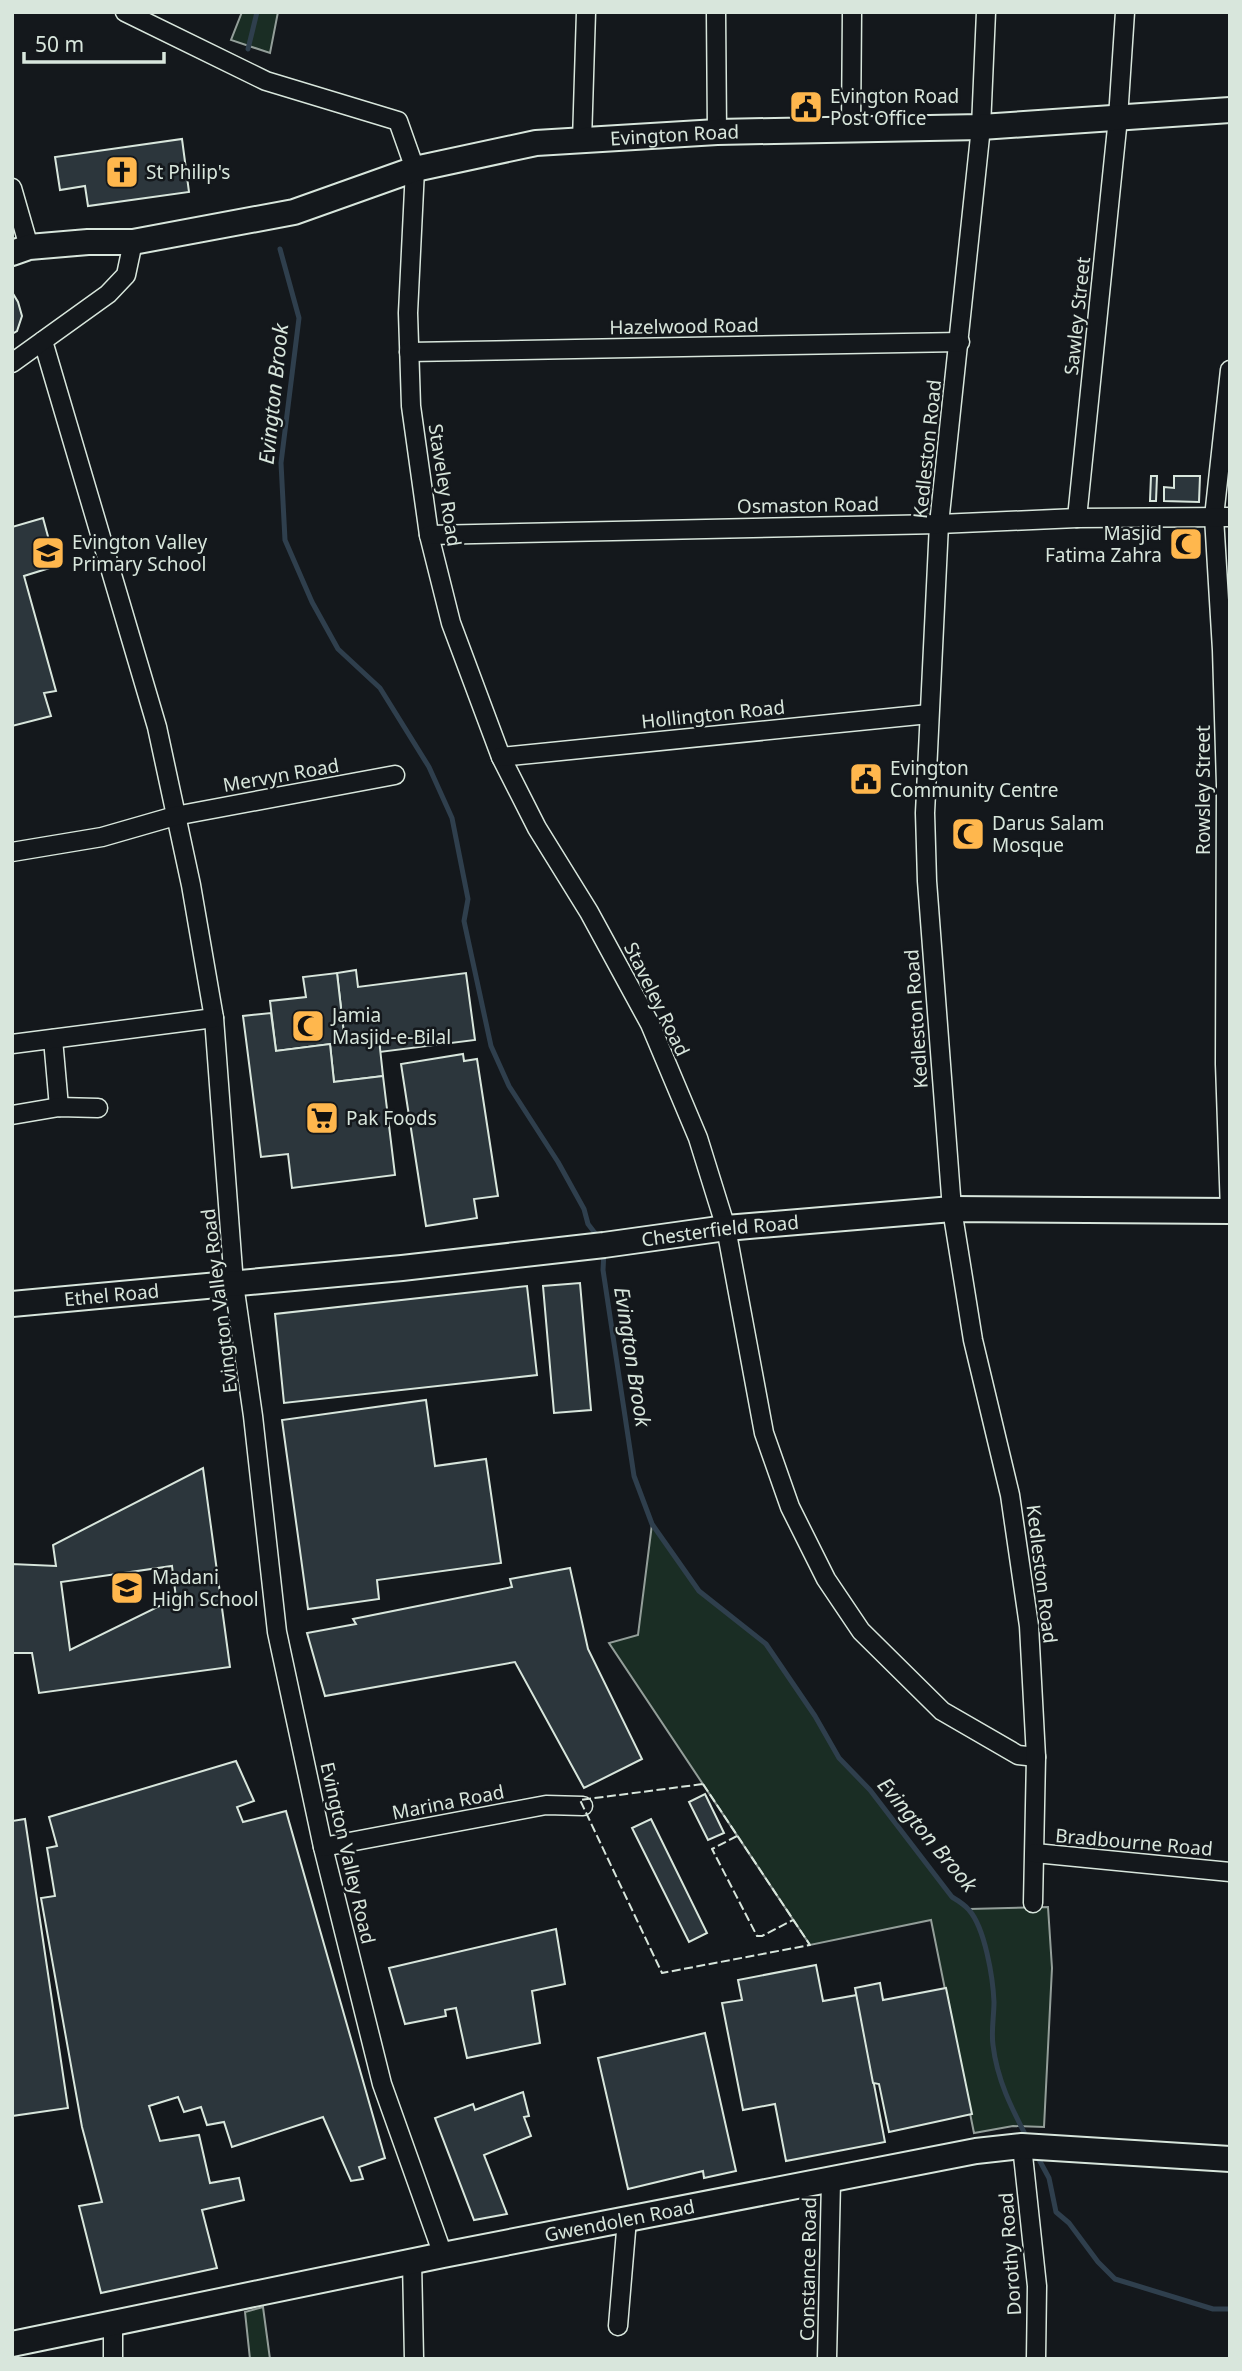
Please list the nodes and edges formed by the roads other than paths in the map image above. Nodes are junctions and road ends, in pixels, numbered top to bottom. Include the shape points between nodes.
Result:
1 (125, 12) edge
2 (586, 12) edge
3 (716, 12) edge
4 (852, 12) edge
5 (986, 12) edge
6 (1125, 12) edge
7 (1230, 110) edge
8 (1118, 118) junction
9 (981, 127) junction
10 (851, 129) junction
11 (717, 132) junction
12 (582, 141) junction
13 (415, 169) junction
14 (12, 188) edge
15 (133, 242) junction
16 (21, 250) edge
17 (43, 341) junction
18 (960, 342) junction
19 (409, 352) junction
20 (12, 363) edge
21 (1230, 370) edge
22 (1222, 517) edge
23 (1077, 518) junction
24 (939, 524) junction
25 (429, 535) junction
26 (1226, 650) edge
27 (929, 714) junction
28 (501, 757) junction
29 (395, 775) dead end
30 (1228, 785) edge
31 (175, 816) junction
32 (12, 852) edge
33 (1227, 929) edge
34 (214, 1018) junction
35 (53, 1039) junction
36 (12, 1044) edge
37 (1227, 1064) edge
38 (59, 1107) junction
39 (98, 1108) dead end
40 (12, 1115) edge
41 (952, 1209) junction
42 (1230, 1211) edge
43 (726, 1228) junction
44 (223, 1284) junction
45 (12, 1304) edge
46 (1036, 1757) junction
47 (583, 1806) dead end
48 (323, 1847) junction
49 (1035, 1853) junction
50 (1230, 1872) edge
51 (1033, 1903) dead end
52 (1028, 2146) junction
53 (1230, 2159) edge
54 (831, 2181) junction
55 (627, 2219) junction
56 (443, 2255) junction
57 (412, 2261) junction
58 (113, 2325) junction
59 (618, 2326) dead end
60 (12, 2344) edge
61 (113, 2359) edge
62 (414, 2359) edge
63 (827, 2359) edge
64 (1036, 2359) edge

1 - 13 street via 266,81 398,121
2 - 12 street
3 - 11 street
4 - 10 street
5 - 9 street, Kedleston Road
6 - 8 street, Sawley Street
7 - 8 street, Evington Road
8 - 9 street, Evington Road
8 - 23 street, Sawley Street
9 - 10 street, Evington Road
9 - 18 street, Kedleston Road
10 - 11 street, Evington Road
11 - 12 street, Evington Road
12 - 13 street, Evington Road via 536,143
13 - 15 street, Evington Road via 294,212
13 - 19 street, Staveley Road
14 - 16 street
15 - 16 street, Evington Road
15 - 17 street via 126,275
17 - 20 street
17 - 31 street, Evington Valley Road via 158,727
18 - 19 street, Hazelwood Road
18 - 24 street, Kedleston Road
19 - 25 street, Staveley Road via 411,406
21 - 22 street, Rowsley Street
22 - 23 street, Osmaston Road
22 - 26 street, Rowsley Street
23 - 24 street, Osmaston Road
24 - 25 street, Osmaston Road
24 - 27 street, Kedleston Road
25 - 28 street, Staveley Road via 451,623
26 - 30 street, Rowsley Street
27 - 28 street, Hollington Road
27 - 41 street, Kedleston Road via 927,881
28 - 43 street, Staveley Road via 650,1024 698,1139
29 - 31 street, Mervyn Road
30 - 33 street, Rowsley Street
31 - 32 street, Mervyn Road via 102,837
31 - 34 street, Evington Valley Road
33 - 37 street, Rowsley Street
34 - 35 street
34 - 44 street, Evington Valley Road
35 - 36 street
35 - 38 street
37 - 42 street, Rowsley Street
38 - 39 street
38 - 40 street
41 - 42 street, Chesterfield Road
41 - 43 street, Chesterfield Road
41 - 46 street, Kedleston Road via 973,1340 1010,1495 1029,1626
43 - 44 street, Chesterfield Road via 591,1247
43 - 46 street, Staveley Road via 764,1433 790,1507 825,1579 861,1631 942,1711 1018,1755
44 - 45 street, Ethel Road
44 - 48 street, Evington Valley Road via 253,1416 277,1632
46 - 49 street, Kedleston Road
47 - 48 street, Marina Road via 546,1805
48 - 56 street, Evington Valley Road via 382,2084
49 - 50 street, Bradbourne Road
49 - 51 street, Kedleston Road
52 - 53 street, Gwendolen Road
52 - 54 street, Gwendolen Road via 976,2151
52 - 64 street, Dorothy Road via 1037,2286
54 - 55 street, Gwendolen Road
54 - 63 street, Constance Road
55 - 56 street, Gwendolen Road
55 - 59 street
56 - 57 street, Gwendolen Road
57 - 58 street, Gwendolen Road
57 - 62 street
58 - 60 street, Gwendolen Road
58 - 61 street

